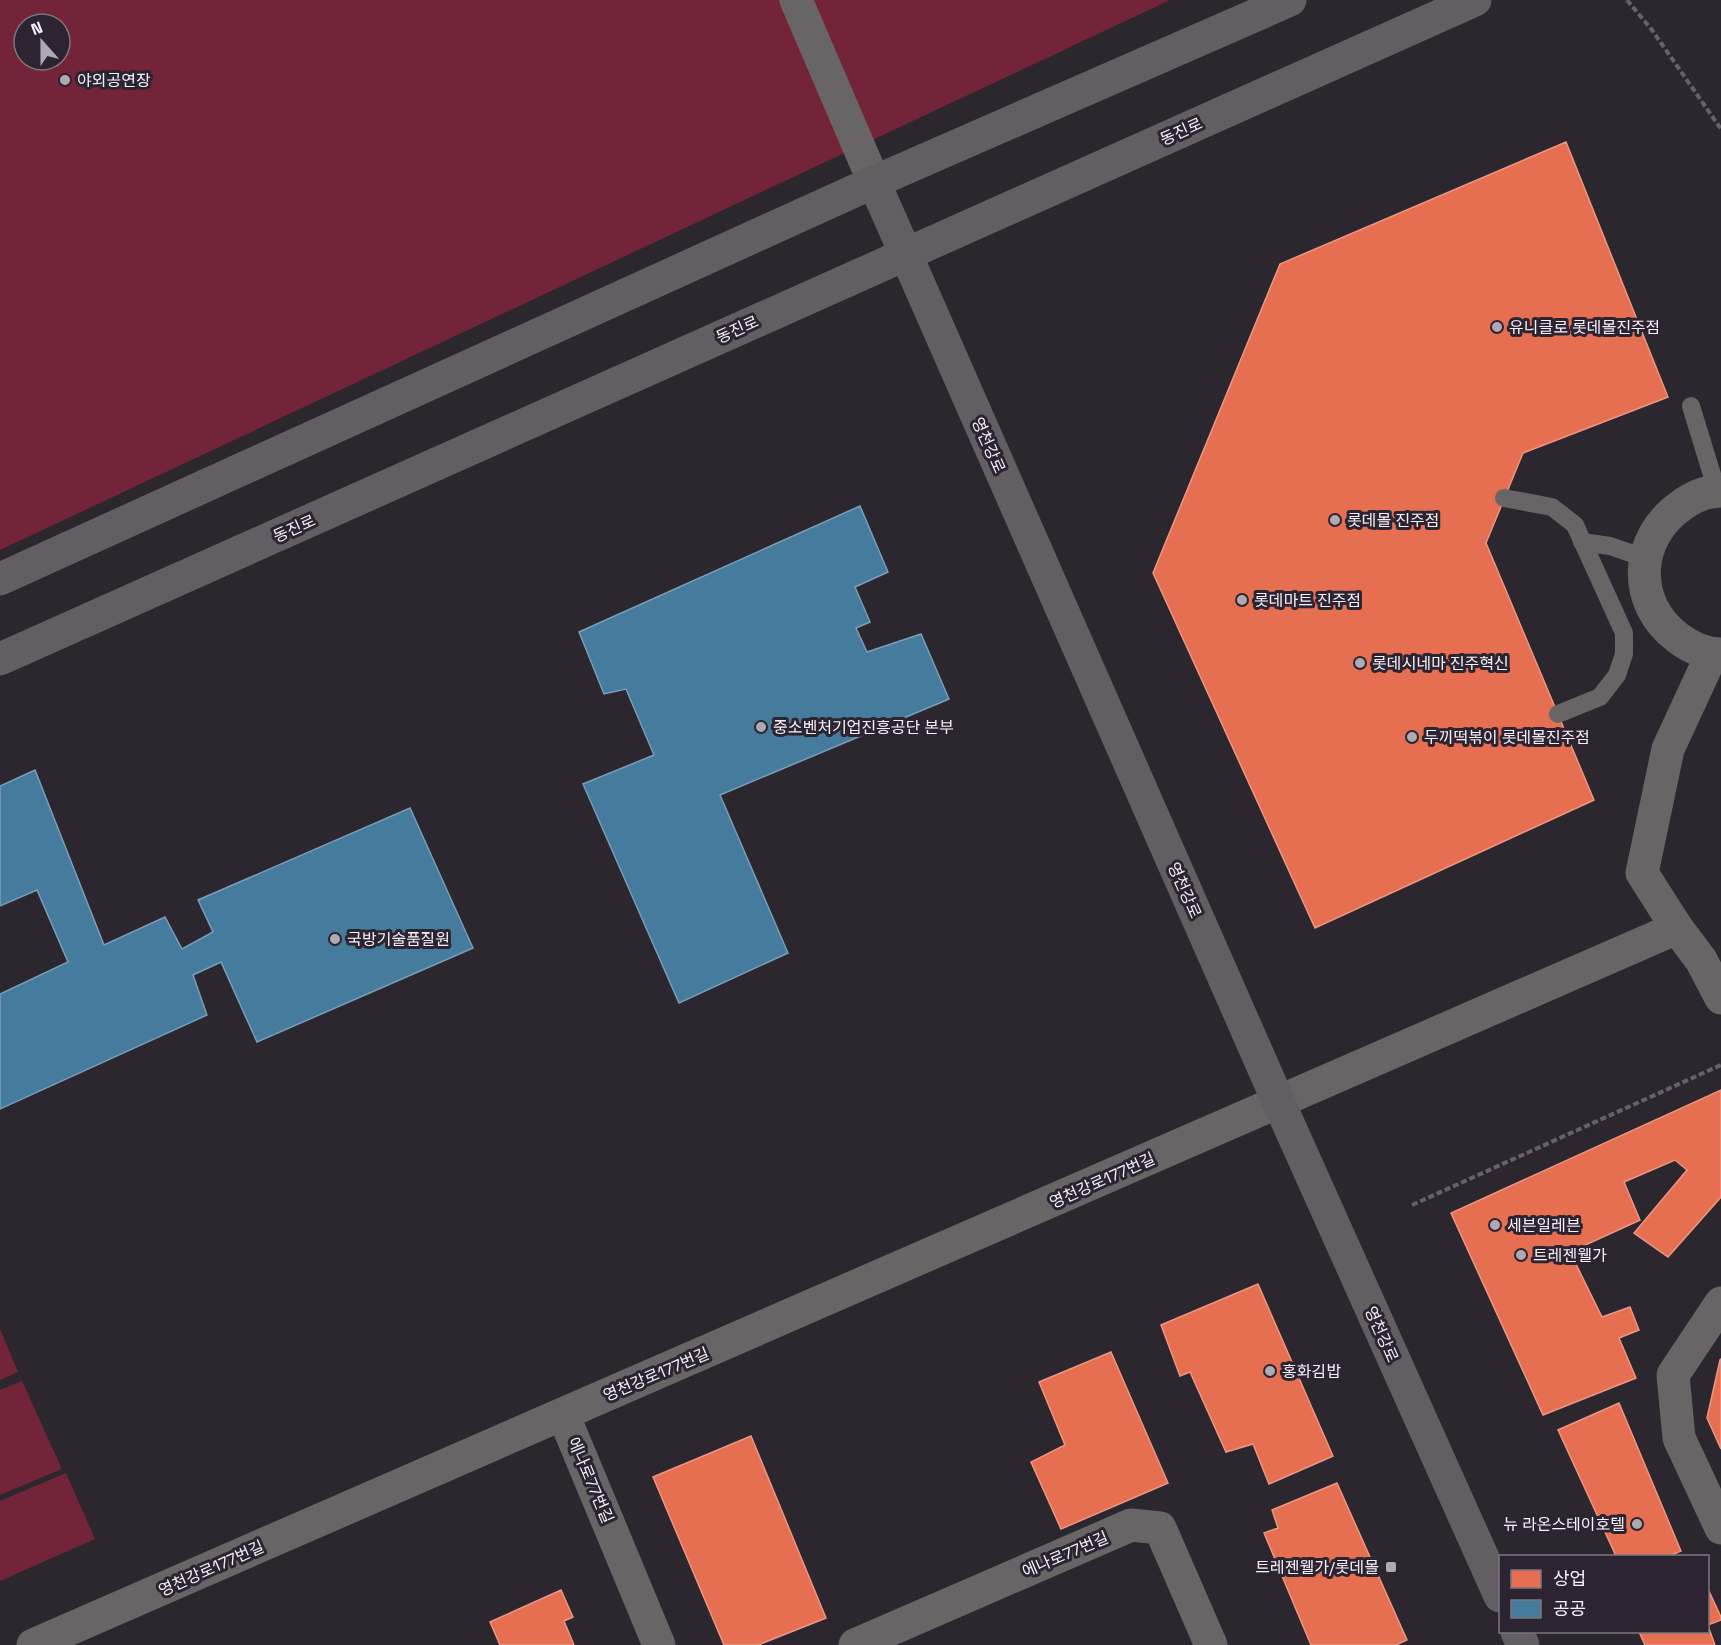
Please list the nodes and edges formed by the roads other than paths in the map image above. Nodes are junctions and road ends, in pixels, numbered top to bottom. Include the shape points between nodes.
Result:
1 (796, 0) edge
2 (1290, 0) edge
3 (1475, 0) edge
4 (874, 182) junction
5 (905, 254) junction
6 (1691, 406) dead end
7 (1719, 491) edge
8 (1504, 498) dead end
9 (1582, 542) junction
10 (1645, 558) junction
11 (0, 579) edge
12 (1717, 654) edge
13 (0, 659) edge
14 (1558, 714) dead end
15 (1677, 928) junction
16 (1721, 998) edge
17 (1279, 1103) junction
18 (1721, 1303) edge
19 (563, 1414) junction
20 (1721, 1528) edge
21 (1499, 1594) edge
22 (33, 1645) edge
23 (659, 1645) edge
24 (855, 1645) edge
25 (1211, 1645) edge

1 - 4 street
2 - 4 street
3 - 5 street, 동진로
4 - 5 street, 영천강로
4 - 11 street
5 - 13 street, 동진로
5 - 17 street, 영천강로
6 - 7 lane
7 - 10 street via 1692,498 1670,513 1654,533
8 - 9 lane via 1552,507 1575,525
9 - 10 lane via 1610,546
9 - 14 lane via 1624,633 1624,654 1617,675 1600,697
10 - 12 street via 1644,584 1652,609 1667,630 1688,645
12 - 15 street via 1668,749 1642,873
15 - 16 street via 1701,960
15 - 17 street, 영천강로177번길
17 - 19 street, 영천강로177번길
17 - 21 street, 영천강로
18 - 20 street via 1673,1375 1679,1438
19 - 22 street, 영천강로177번길
19 - 23 street, 에나로77번길
24 - 25 street, 에나로77번길 via 1131,1526 1160,1528

